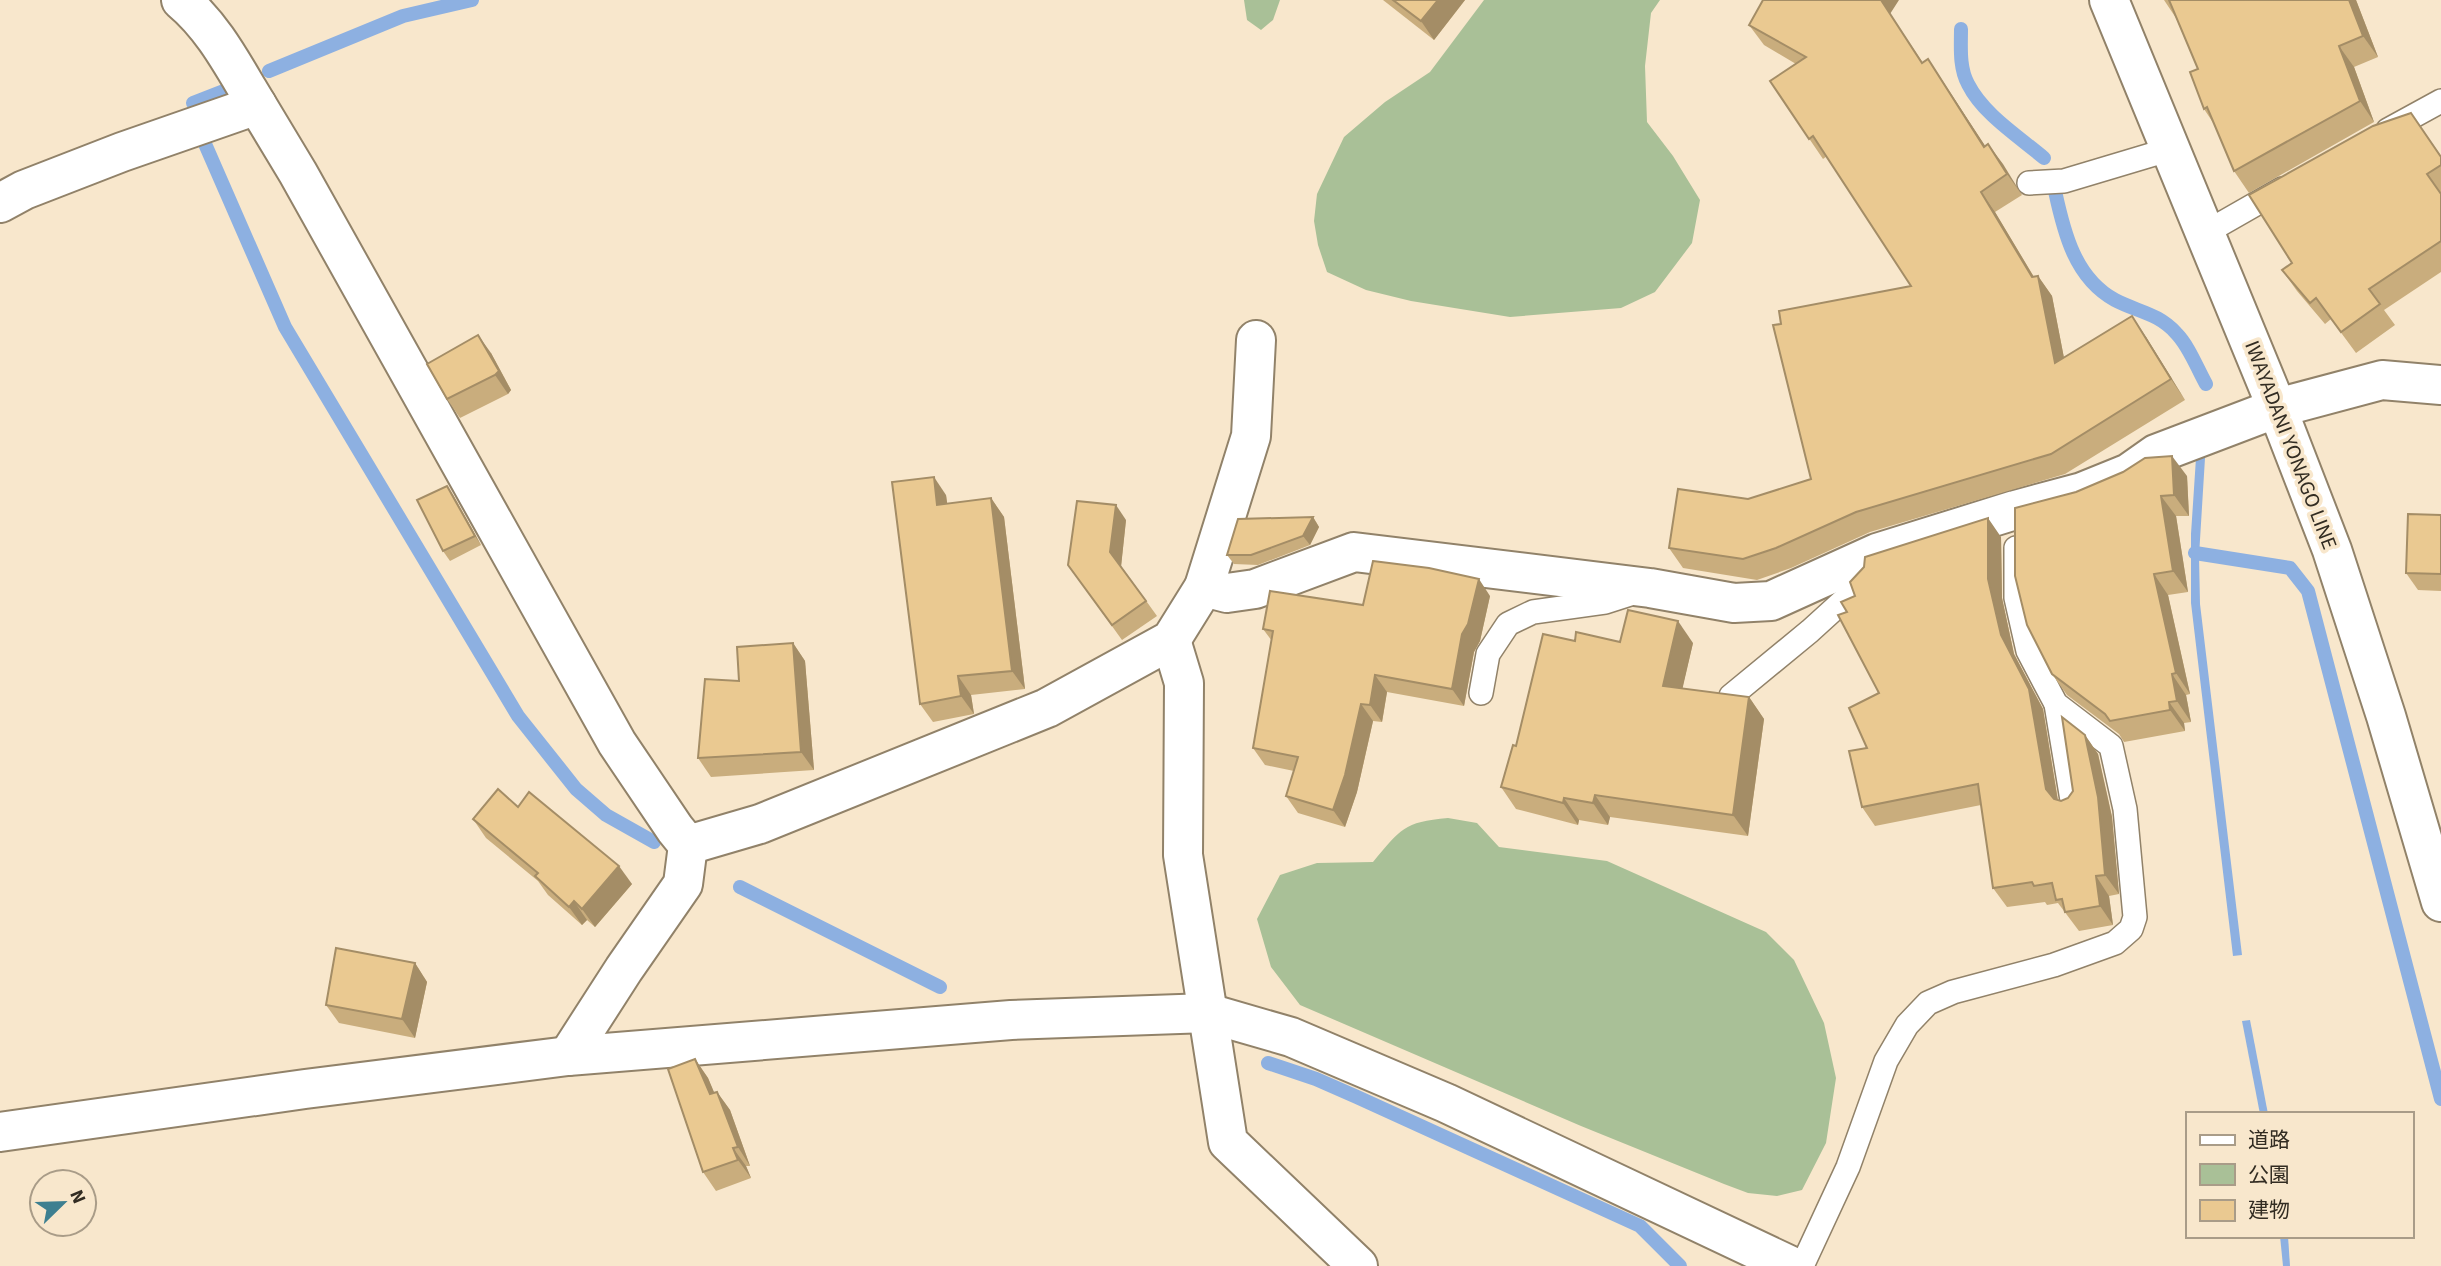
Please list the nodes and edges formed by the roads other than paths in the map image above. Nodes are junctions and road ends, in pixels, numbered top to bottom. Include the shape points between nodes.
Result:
1 (181, 0) edge
2 (2109, 0) edge
3 (2441, 101) edge
4 (257, 105) junction
5 (2368, 141) edge
6 (2172, 149) junction
7 (2297, 180) edge
8 (2029, 183) dead end
9 (0, 203) edge
10 (2206, 233) junction
11 (1256, 340) dead end
12 (2441, 385) edge
13 (2277, 408) junction
14 (2015, 510) junction
15 (1862, 560) junction
16 (1204, 587) junction
17 (1650, 588) junction
18 (1171, 640) junction
19 (1481, 693) dead end
20 (1731, 696) edge
21 (2056, 704) junction
22 (2073, 806) edge
23 (688, 845) junction
24 (2441, 902) edge
25 (1209, 1013) junction
26 (568, 1056) junction
27 (0, 1132) edge
28 (1358, 1266) edge
29 (1791, 1266) edge
30 (1801, 1266) edge

1 - 4 street via 225,52
2 - 6 street, IWAYADANI YONAGO LINE
3 - 5 lane
4 - 9 street via 122,152
4 - 23 street via 617,743
6 - 8 lane via 2064,181
6 - 10 street, IWAYADANI YONAGO LINE
7 - 10 lane
10 - 13 street, IWAYADANI YONAGO LINE
11 - 16 street via 1251,436
12 - 13 street via 2382,380
13 - 14 street via 2157,454 2129,473 2082,492
13 - 24 street, IWAYADANI YONAGO LINE via 2332,550
14 - 15 street
14 - 21 lane via 2016,598 2028,650
15 - 17 street via 1771,601 1734,603
15 - 20 lane via 1865,581
16 - 17 street via 1227,593 1255,589 1354,552
16 - 18 street
17 - 19 lane via 1605,602 1533,612 1508,624 1488,654
18 - 23 street via 1047,708 760,824
18 - 25 street via 1184,683 1183,855
21 - 22 lane
21 - 30 lane via 2111,746 2125,809 2134,917 2131,929 2115,943 2054,965 1953,992 1928,1003 1907,1024 1885,1061 1848,1167
23 - 26 street via 683,884
25 - 26 street via 1011,1020
25 - 28 street via 1228,1142
25 - 29 street via 1291,1037 1446,1103
26 - 27 street

